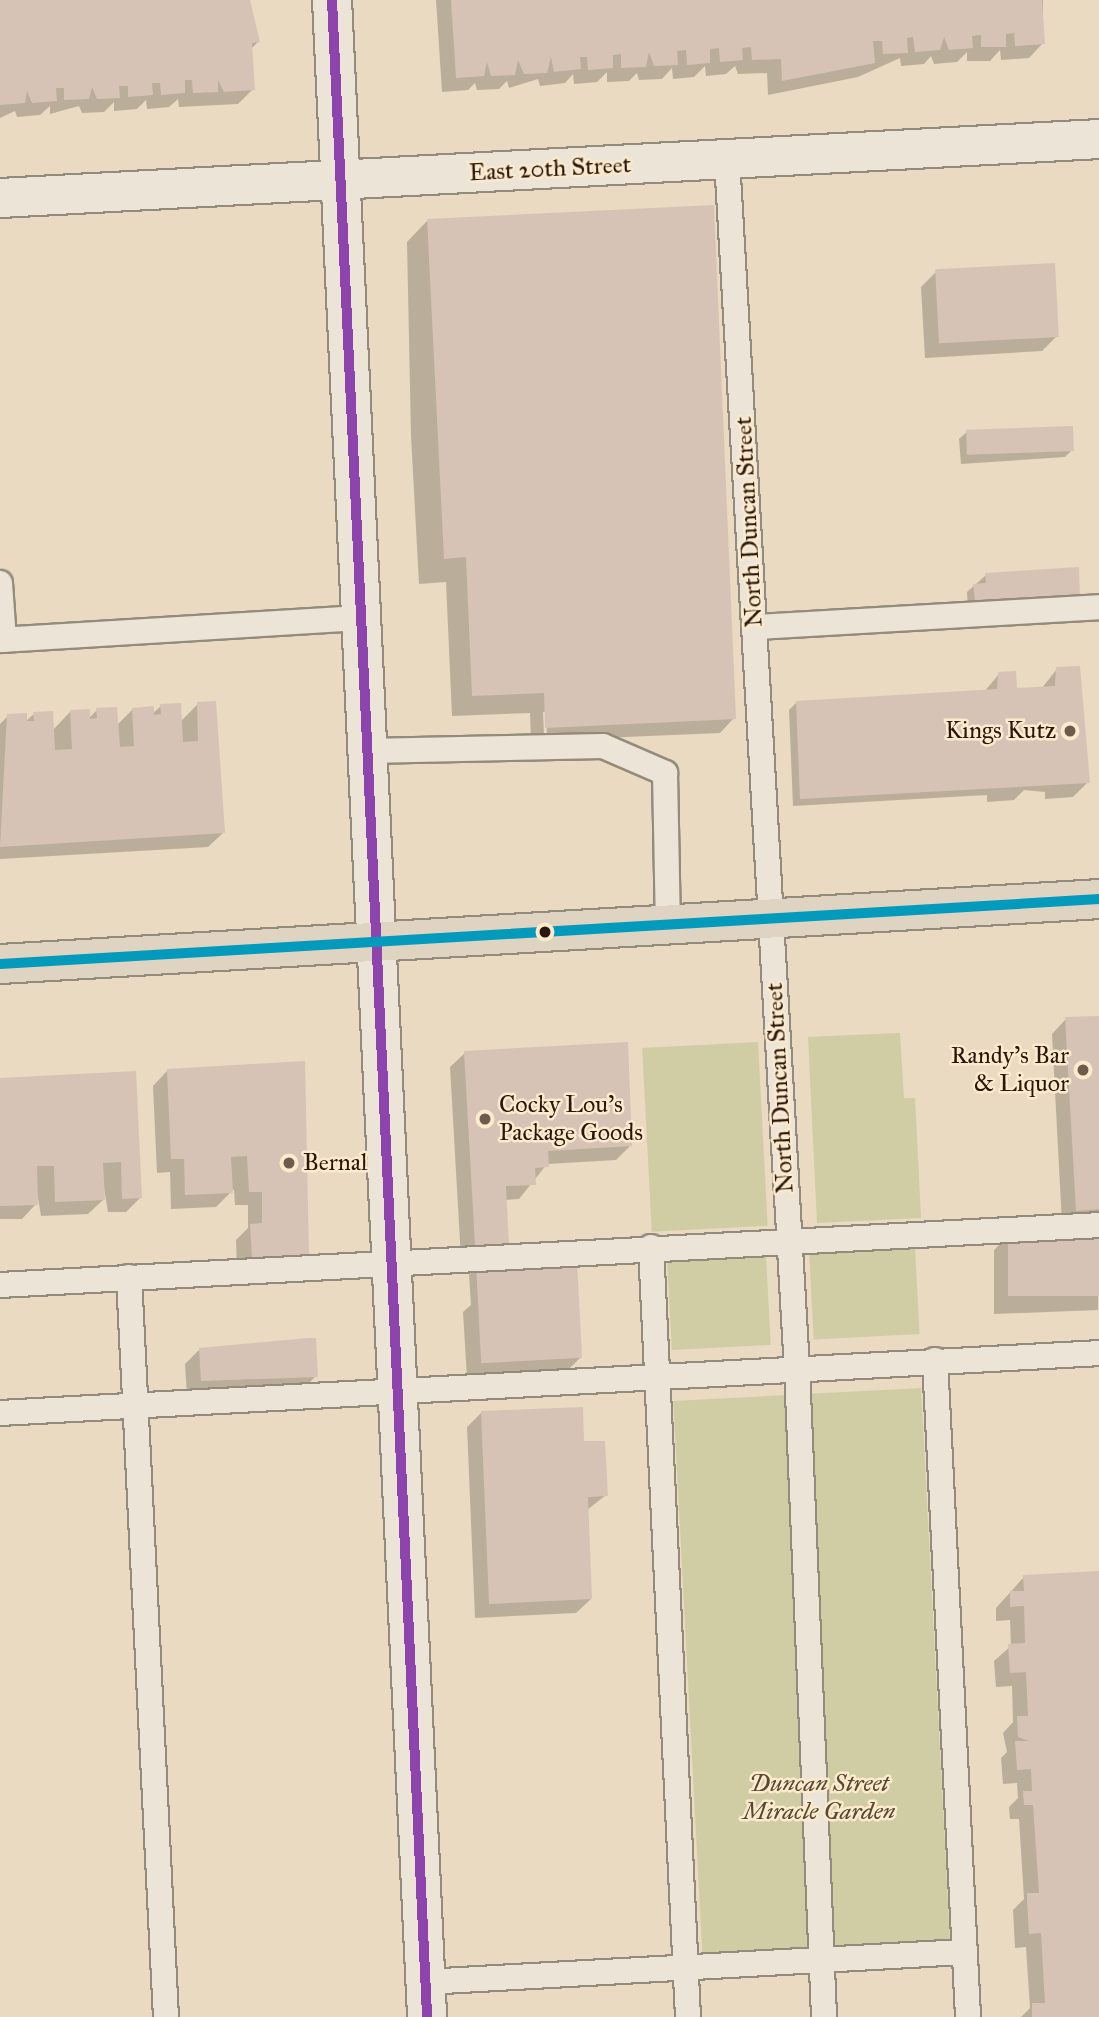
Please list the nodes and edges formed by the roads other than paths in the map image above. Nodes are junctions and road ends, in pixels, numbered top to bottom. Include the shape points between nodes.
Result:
1 (331, 0) edge
2 (1099, 139) edge
3 (727, 159) junction
4 (340, 180) junction
5 (0, 198) edge
6 (0, 583) edge
7 (1099, 607) edge
8 (360, 618) junction
9 (755, 627) junction
10 (2, 640) edge
11 (367, 751) junction
12 (1099, 899) edge
13 (770, 918) junction
14 (668, 924) junction
15 (376, 942) junction
16 (0, 964) edge
17 (1099, 1225) edge
18 (789, 1240) junction
19 (651, 1247) junction
20 (391, 1262) junction
21 (129, 1278) junction
22 (0, 1285) edge
23 (1099, 1353) edge
24 (935, 1360) junction
25 (797, 1368) junction
26 (656, 1376) junction
27 (397, 1391) junction
28 (136, 1406) junction
29 (0, 1413) edge
30 (964, 1952) junction
31 (821, 1962) junction
32 (685, 1969) junction
33 (426, 1999) edge
34 (166, 2017) edge
35 (688, 2017) edge
36 (824, 2017) edge
37 (968, 2017) edge

1 - 4 street
2 - 3 street, East 20th Street
3 - 4 street, East 20th Street
3 - 9 lane, North Duncan Street
4 - 5 street, East 20th Street
4 - 8 street
6 - 10 lane
7 - 9 lane
8 - 10 lane
8 - 11 street
9 - 13 lane, North Duncan Street
11 - 14 lane via 603,746 664,774
11 - 15 street
12 - 13 main road
13 - 14 main road
13 - 18 lane, North Duncan Street
14 - 15 main road
15 - 16 main road
15 - 20 street
17 - 18 lane
18 - 19 lane
18 - 25 lane, North Duncan Street
19 - 20 lane
19 - 26 lane
20 - 21 lane
20 - 27 street
21 - 22 lane
21 - 28 lane
23 - 24 lane
24 - 25 lane
24 - 30 lane
25 - 26 lane
25 - 31 lane, North Duncan Street
26 - 27 lane
26 - 32 lane
27 - 28 lane
27 - 33 street
28 - 29 lane
28 - 34 lane
30 - 31 lane
30 - 37 lane
31 - 32 lane
31 - 36 lane, North Duncan Street
32 - 33 lane
32 - 35 lane

